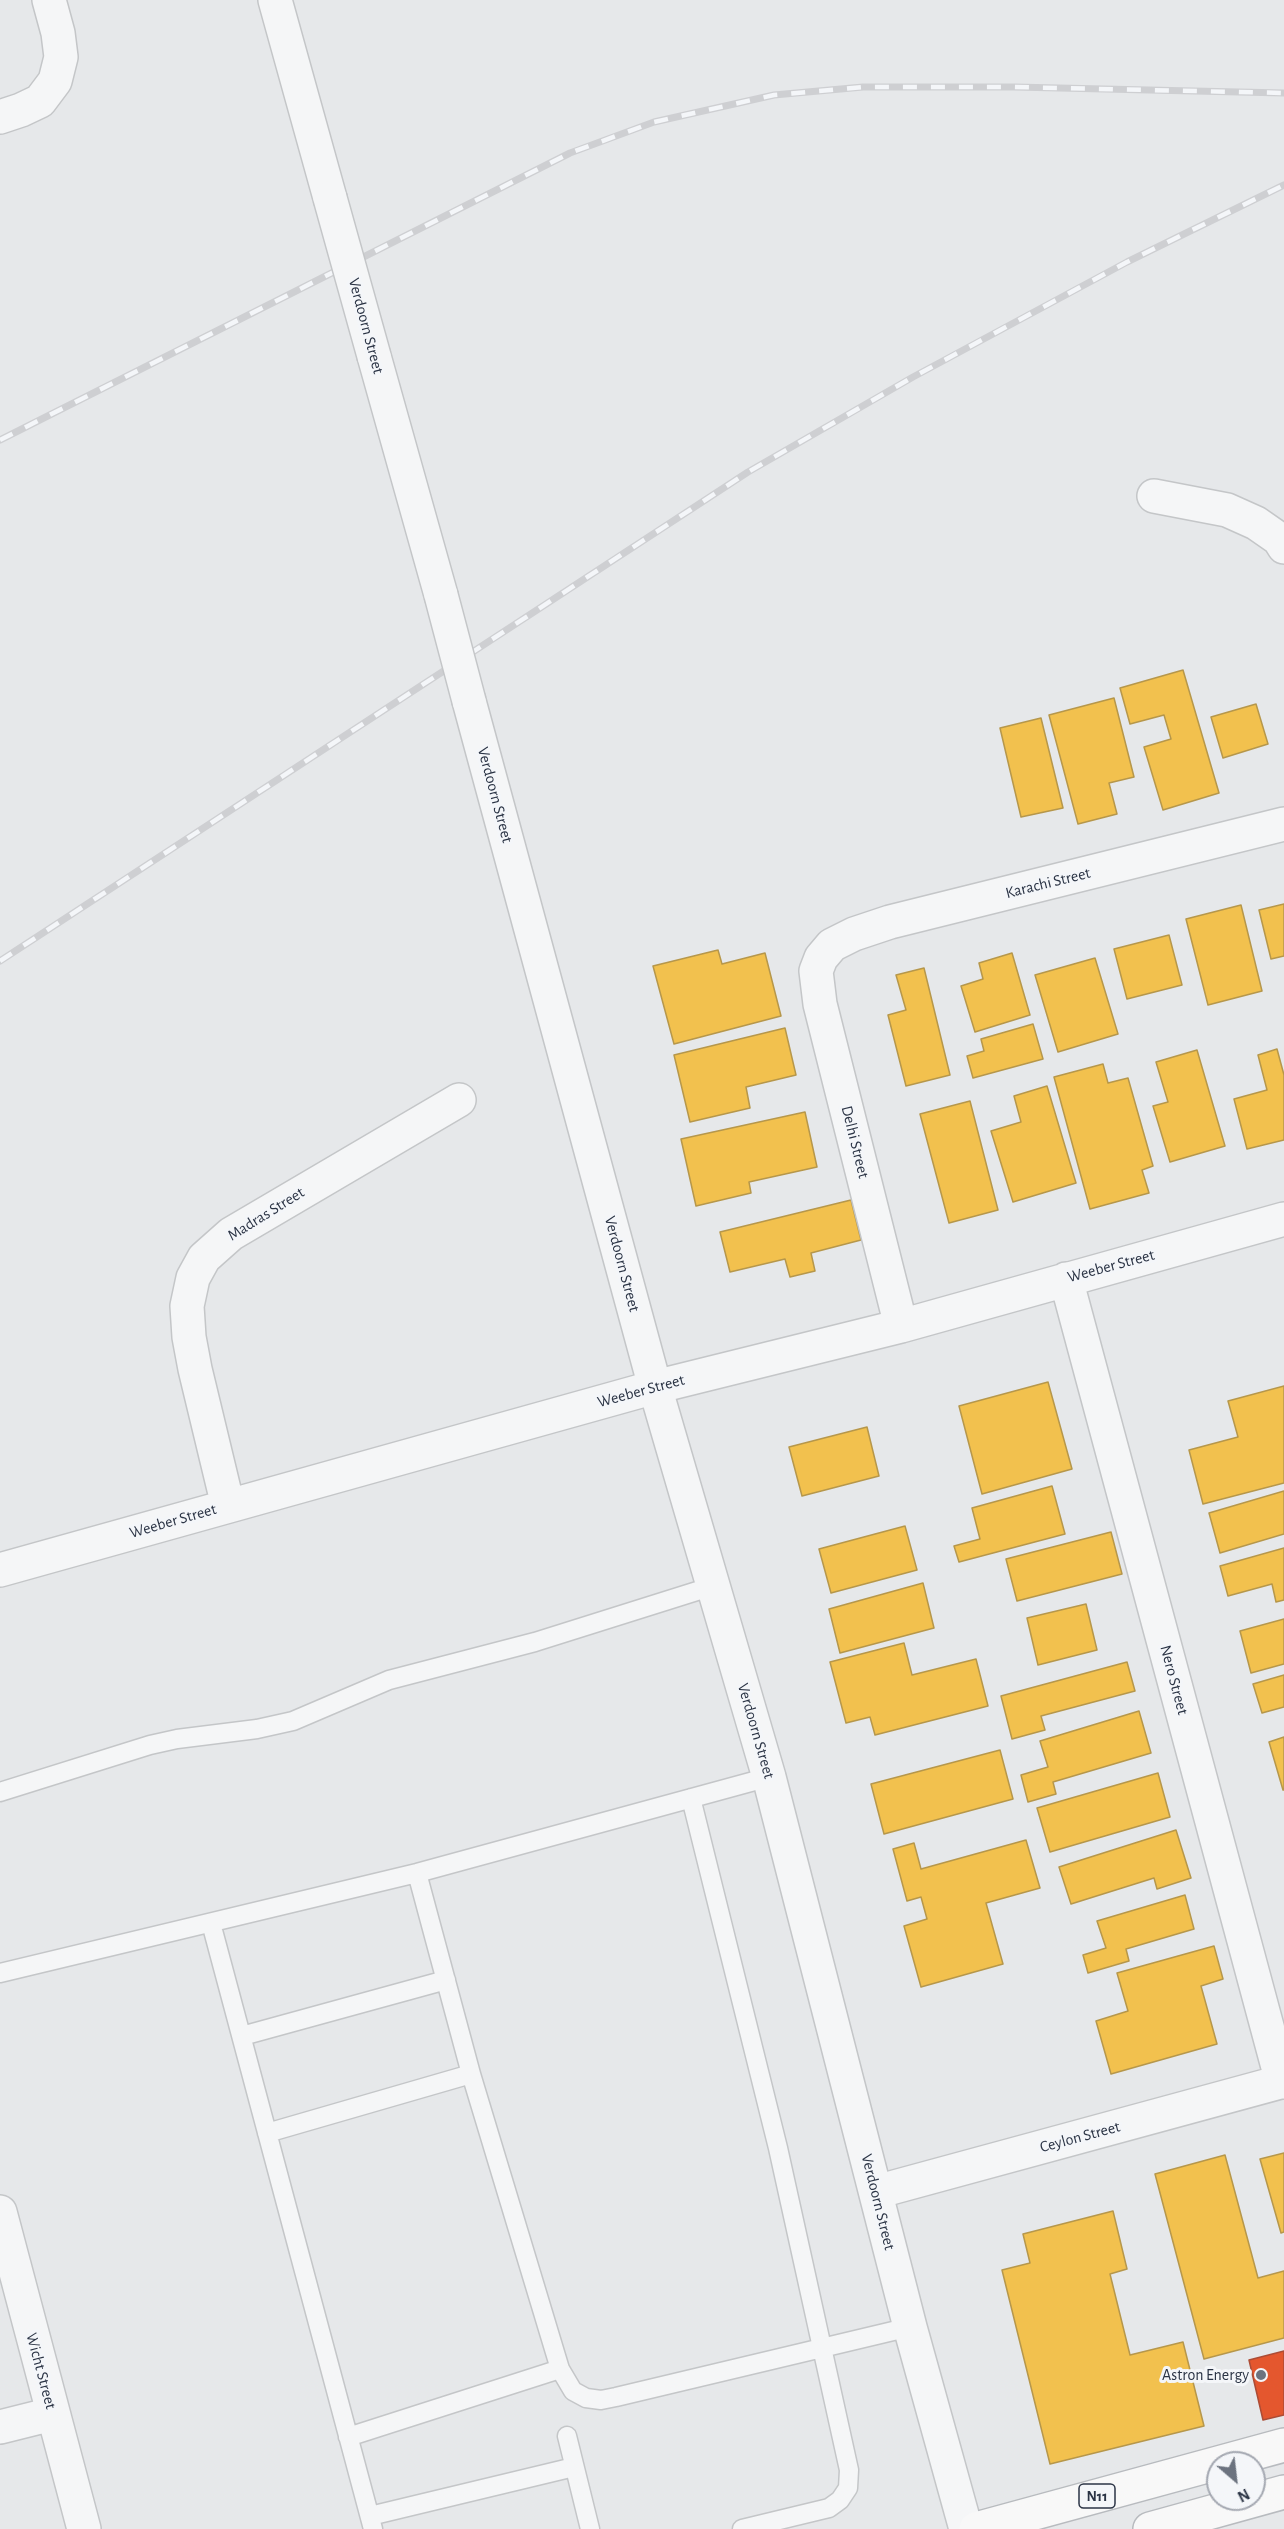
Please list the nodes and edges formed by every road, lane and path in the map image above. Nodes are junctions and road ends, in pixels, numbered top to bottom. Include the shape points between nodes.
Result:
1 (49, 0) edge
2 (275, 0) edge
3 (0, 117) edge
4 (1154, 496) dead end
5 (1284, 547) edge
6 (1284, 824) edge
7 (821, 958) joint
8 (459, 1100) dead end
9 (1284, 1219) edge
10 (1066, 1279) junction
11 (901, 1326) junction
12 (655, 1387) junction
13 (228, 1506) junction
14 (0, 1569) edge
15 (713, 1586) junction
16 (769, 1778) junction
17 (0, 1792) edge
18 (691, 1798) junction
19 (417, 1873) junction
20 (211, 1923) junction
21 (0, 1973) edge
22 (446, 1980) junction
23 (242, 2036) junction
24 (471, 2074) junction
25 (1283, 2081) edge
26 (267, 2133) junction
27 (876, 2192) junction
28 (0, 2212) edge
29 (910, 2327) junction
30 (821, 2348) junction
31 (560, 2370) junction
32 (52, 2414) junction
33 (0, 2427) edge
34 (567, 2436) dead end
35 (348, 2437) junction
36 (1284, 2445) edge
37 (1262, 2451) edge
38 (1206, 2466) edge
39 (574, 2467) junction
40 (1284, 2492) edge
41 (371, 2522) edge
42 (84, 2529) edge
43 (590, 2529) edge
44 (742, 2529) edge
45 (966, 2529) edge
46 (976, 2529) edge
47 (1150, 2529) edge

1 - 3 street via 61,57 55,81 40,101
2 - 12 street, Verdoorn Street, bridge
4 - 5 street via 1227,510 1256,523
6 - 7 street, Karachi Street via 890,922 832,945
7 - 11 street, Delhi Street via 816,971 820,1004
8 - 13 street, Madras Street via 231,1234 204,1258 193,1278 188,1306 189,1337
9 - 10 street, Weeber Street
10 - 11 street, Weeber Street
10 - 25 street, Nero Street
11 - 12 street, Weeber Street
12 - 13 street, Weeber Street
12 - 15 street, Verdoorn Street
13 - 14 street, Weeber Street
15 - 16 street, Verdoorn Street
15 - 17 lane via 536,1642 389,1680 285,1723 150,1745
16 - 18 lane
16 - 27 street, Verdoorn Street
18 - 19 lane
18 - 30 lane via 778,2148
19 - 20 lane
19 - 22 lane
20 - 21 lane
20 - 23 lane
22 - 23 lane
22 - 24 lane
23 - 26 lane
24 - 26 lane
24 - 31 lane
25 - 27 street, Ceylon Street
26 - 35 lane
27 - 29 street, Verdoorn Street
28 - 32 street, Wicht Street
29 - 30 lane
29 - 45 street, Verdoorn Street
30 - 31 lane via 601,2400 573,2391
30 - 44 lane via 849,2470 848,2488 829,2508
31 - 35 lane
32 - 33 street
32 - 42 street, Wicht Street
34 - 39 lane
35 - 41 lane
36 - 37 highway, N11
38 - 46 highway, N11
39 - 41 lane
39 - 43 lane
40 - 47 highway

